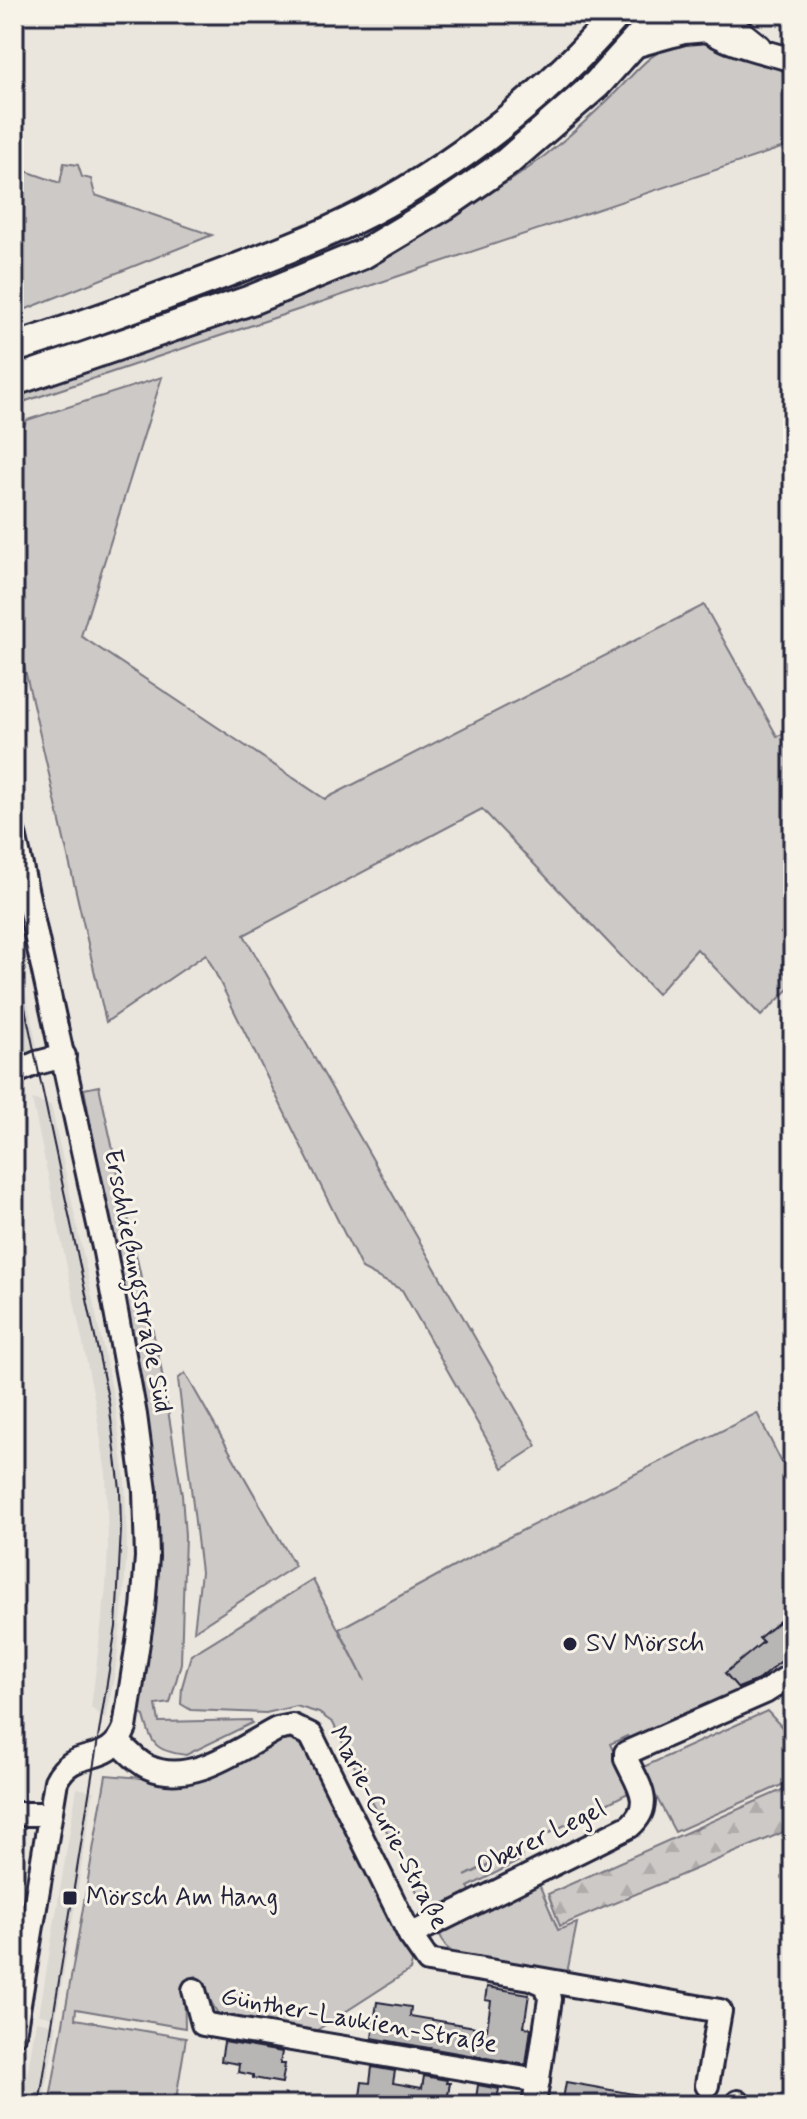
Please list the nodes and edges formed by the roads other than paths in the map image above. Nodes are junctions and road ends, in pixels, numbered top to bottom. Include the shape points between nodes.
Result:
1 (617, 14) edge
2 (660, 14) edge
3 (688, 14) edge
4 (713, 22) edge
5 (634, 46) junction
6 (793, 60) edge
7 (14, 348) edge
8 (14, 381) edge
9 (14, 834) edge
10 (64, 1056) junction
11 (14, 1073) edge
12 (793, 1674) edge
13 (119, 1743) junction
14 (14, 1814) edge
15 (49, 1814) junction
16 (410, 1935) junction
17 (531, 1978) junction
18 (194, 1990) dead end
19 (14, 2034) edge
20 (538, 2081) junction
21 (707, 2085) dead end
22 (534, 2105) edge

1 - 7 main road via 556,79 507,120 382,203 330,231 225,273
2 - 5 main road
3 - 4 street
4 - 5 street
4 - 6 street via 766,52
5 - 8 main road via 506,163 363,254 251,300
9 - 10 street, Erschließungsstraße Süd
10 - 11 street
10 - 13 street, Erschließungsstraße Süd via 135,1415 145,1491 143,1609
12 - 16 street, Oberer Legel via 765,1692 626,1753 644,1799 641,1816 630,1826
13 - 15 street via 66,1765 56,1781
13 - 16 street, Marie-Curie-Straße via 145,1765 182,1773 198,1770 277,1729 302,1729 311,1735
14 - 15 street
15 - 19 street
16 - 17 street, Marie-Curie-Straße via 428,1961
17 - 20 street via 547,1985 550,1999
17 - 21 street, Marie-Curie-Straße via 720,2011
18 - 20 street, Günther-Laukien-Straße via 203,2024
20 - 22 street

